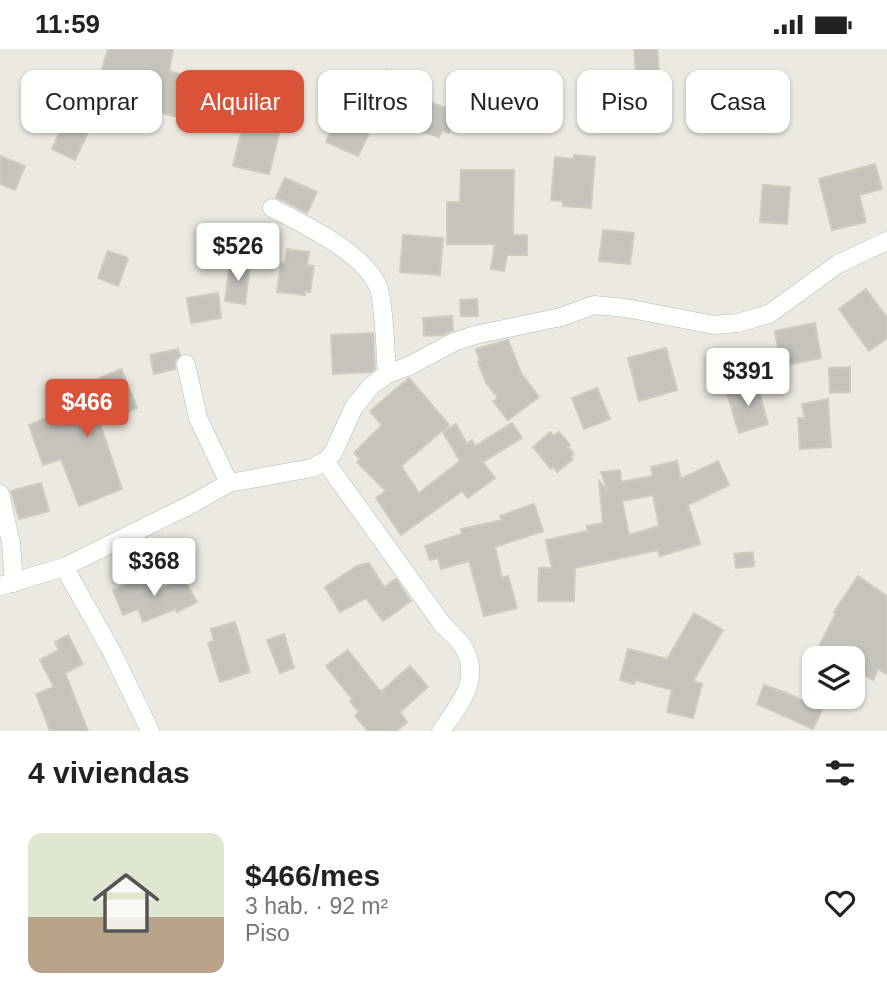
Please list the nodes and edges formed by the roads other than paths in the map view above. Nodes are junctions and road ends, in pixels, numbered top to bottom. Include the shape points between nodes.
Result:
1 (272, 208) dead end
2 (887, 241) edge
3 (186, 364) dead end
4 (387, 374) junction
5 (326, 461) junction
6 (229, 483) junction
7 (0, 493) edge
8 (64, 567) junction
9 (7, 585) edge
10 (150, 731) edge
11 (442, 731) edge

1 - 4 street via 311,227 371,274 380,291
2 - 4 street via 838,264 769,314 738,323 714,325 594,305 561,317 464,338
3 - 6 street via 198,418
4 - 5 street via 354,407
5 - 6 street via 312,468
5 - 11 street via 465,649 472,674 469,688
6 - 8 street
7 - 9 street via 11,543
8 - 9 street
8 - 10 street

